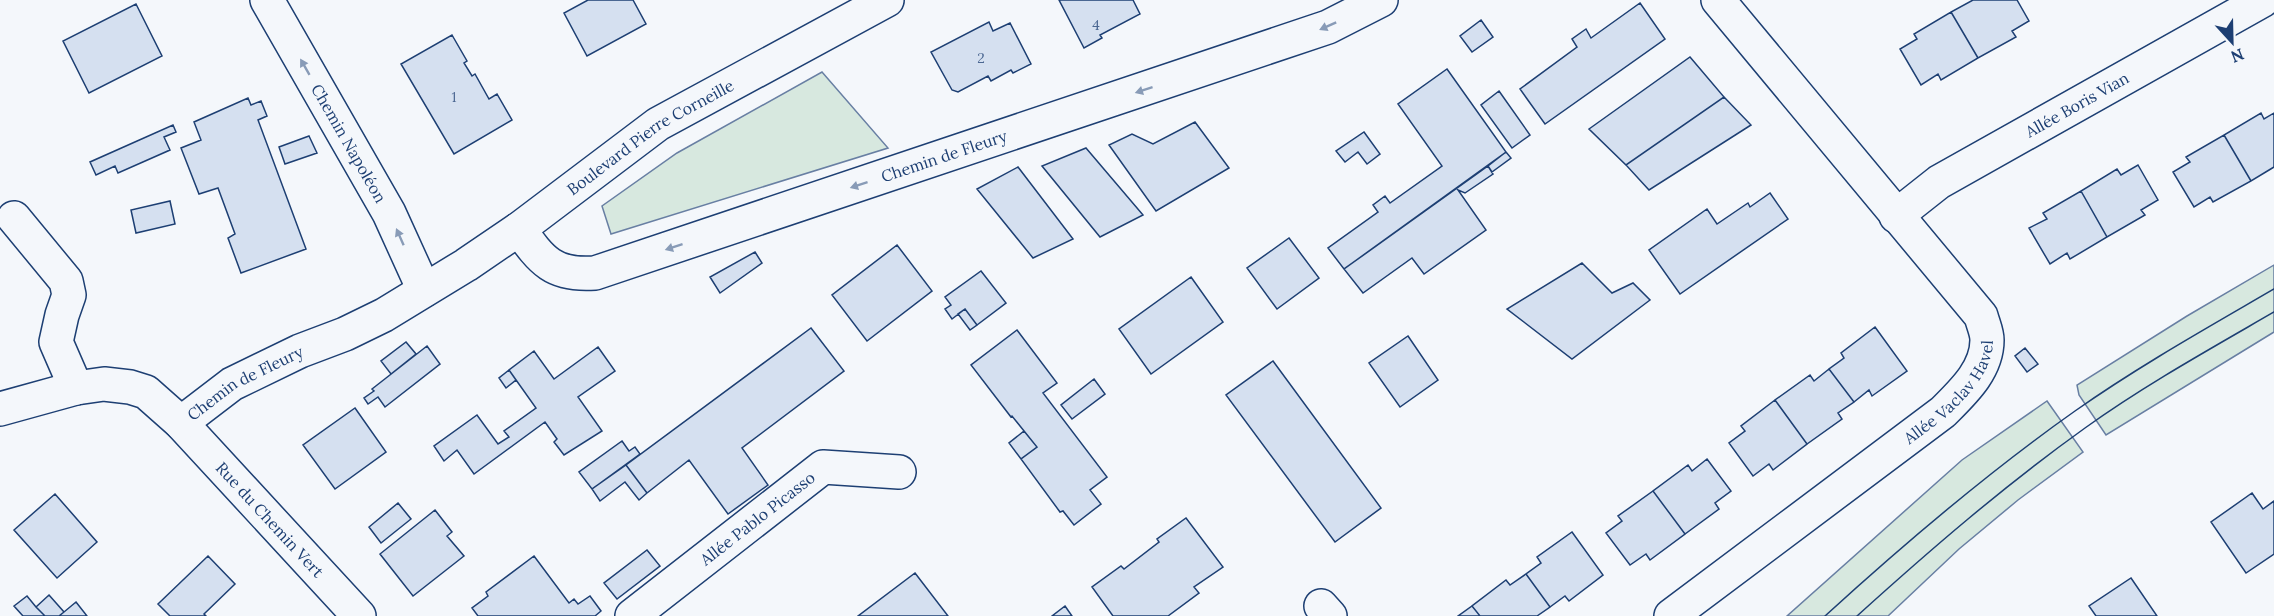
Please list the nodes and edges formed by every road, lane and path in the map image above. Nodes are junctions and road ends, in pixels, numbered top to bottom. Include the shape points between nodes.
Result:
1 (267, 0) edge
2 (887, 0) edge
3 (1380, 0) edge
4 (1718, 0) edge
5 (2263, 0) edge
6 (1896, 216) junction
7 (14, 218) dead end
8 (519, 229) junction
9 (424, 290) junction
10 (76, 388) junction
11 (0, 409) edge
12 (181, 423) junction
13 (899, 472) dead end
14 (359, 616) edge
15 (632, 616) edge
16 (1671, 616) edge

9 -> 1 street, Chemin Napoléon via 389,213
2 - 8 street, Boulevard Pierre Corneille via 658,124
3 -> 8 street, Chemin de Fleury via 1317,31 595,273 575,275 556,269 536,254
4 - 6 street, Allée Vaclav Havel
5 - 6 street, Allée Boris Vian via 1939,182
6 - 16 street, Allée Vaclav Havel via 1981,316 1987,338 1977,373 1943,412
7 - 10 street via 66,281 69,295 56,342
8 - 9 street, Boulevard Pierre Corneille
9 - 12 street, Chemin de Fleury via 365,325 232,384
10 - 11 street, Chemin de Fleury
10 - 12 street, Chemin de Fleury via 104,384 146,392
12 - 14 street, Rue du Chemin Vert
13 - 15 street, Allée Pablo Picasso via 823,467

